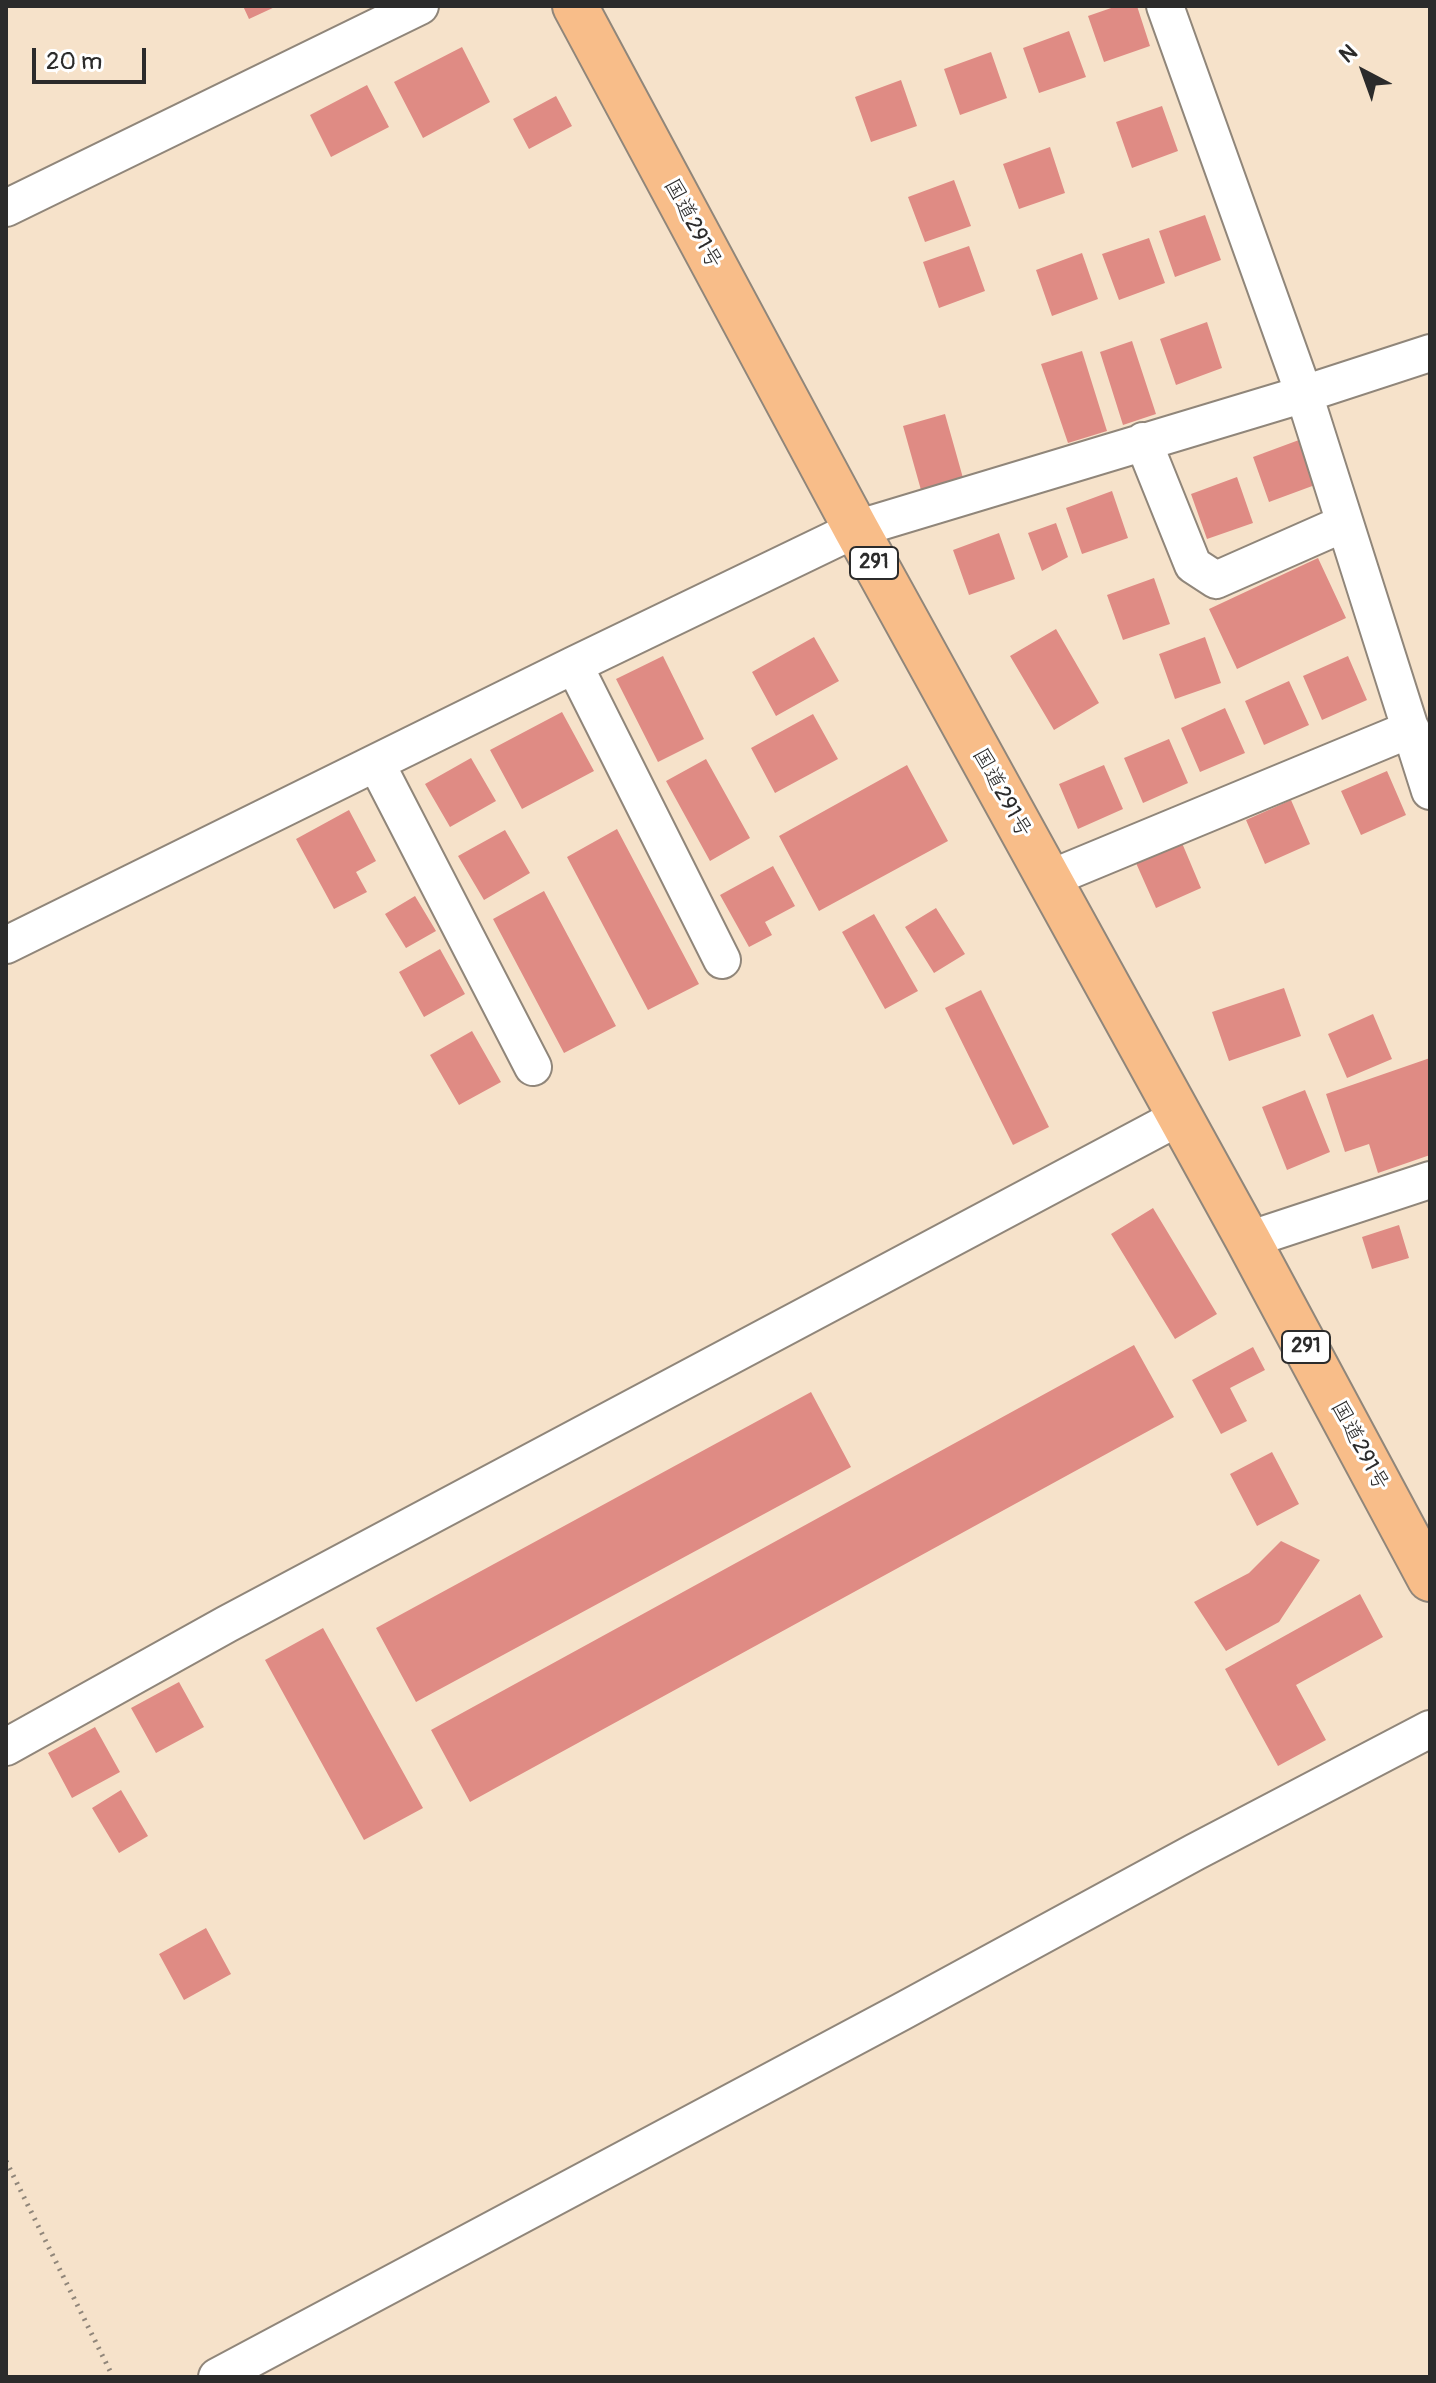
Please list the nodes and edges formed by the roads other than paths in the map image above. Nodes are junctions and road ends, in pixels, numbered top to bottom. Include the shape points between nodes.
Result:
1 (420, 6) edge
2 (575, 6) edge
3 (1165, 6) edge
4 (6, 208) edge
5 (1430, 353) edge
6 (1304, 394) junction
7 (1143, 441) junction
8 (1345, 523) junction
9 (856, 529) junction
10 (574, 665) junction
11 (1411, 729) junction
12 (376, 763) junction
13 (1430, 791) edge
14 (1049, 879) junction
15 (6, 945) edge
16 (722, 960) dead end
17 (533, 1067) dead end
18 (1181, 1116) junction
19 (1430, 1180) edge
20 (1248, 1240) junction
21 (1430, 1579) edge
22 (1430, 1729) edge
23 (6, 1747) edge
24 (217, 2377) edge

1 - 4 street
2 - 9 highway, 国道291号 / 291
3 - 6 street
5 - 6 street
6 - 7 street
6 - 8 street
7 - 8 street via 1193,565 1216,580
7 - 9 street
8 - 11 street
9 - 10 street
9 - 14 highway, 国道291号 / 291
10 - 12 street
10 - 16 street
11 - 13 street
11 - 14 street
12 - 15 street
12 - 17 street
14 - 18 highway, 国道291号 / 291
18 - 20 highway, 国道291号 / 291
18 - 23 street
19 - 20 street
20 - 21 highway, 国道291号 / 291
22 - 24 street

